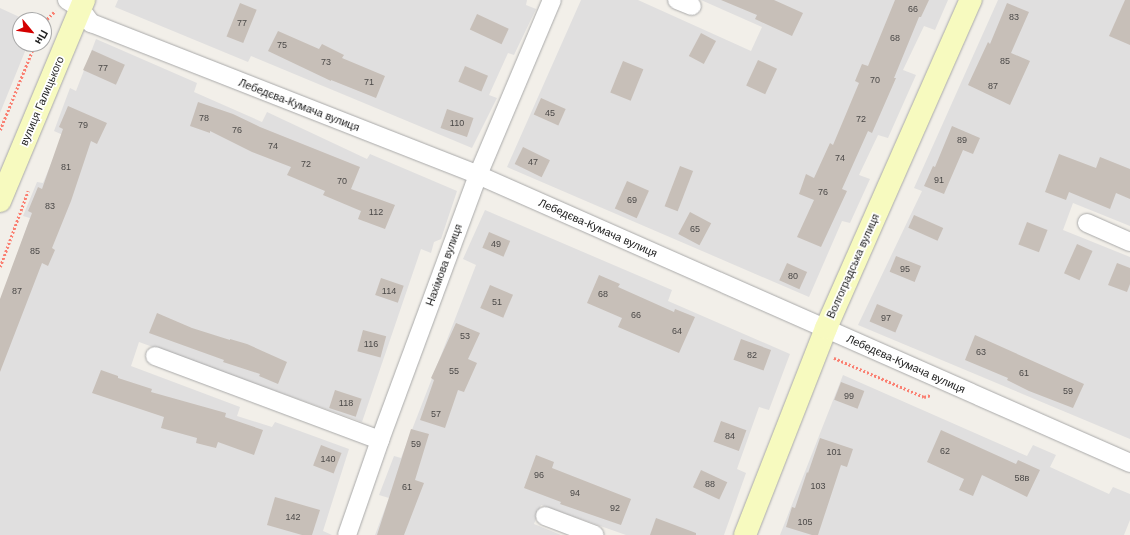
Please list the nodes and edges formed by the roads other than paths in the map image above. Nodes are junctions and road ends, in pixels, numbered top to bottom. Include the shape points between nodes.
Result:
1 (552, 0) edge
2 (971, 0) edge
3 (77, 3) edge
4 (478, 175) junction
5 (0, 201) edge
6 (1087, 223) dead end
7 (1130, 242) edge
8 (826, 328) junction
9 (155, 356) dead end
10 (380, 440) junction
11 (1130, 463) edge
12 (545, 516) dead end
13 (347, 535) edge
14 (595, 535) edge
15 (745, 535) edge

1 - 4 street, Нахімова вулиця
2 - 8 street, Волгоградська вулиця
3 - 4 street, Лебедєва-Кумача вулиця via 91,23
3 - 5 street, вулиця Галицького
4 - 8 street, Лебедєва-Кумача вулиця
4 - 10 street, Нахімова вулиця
6 - 7 street
8 - 11 street, Лебедєва-Кумача вулиця
8 - 15 street, Волгоградська вулиця
9 - 10 street
10 - 13 street, Нахімова вулиця
12 - 14 street

